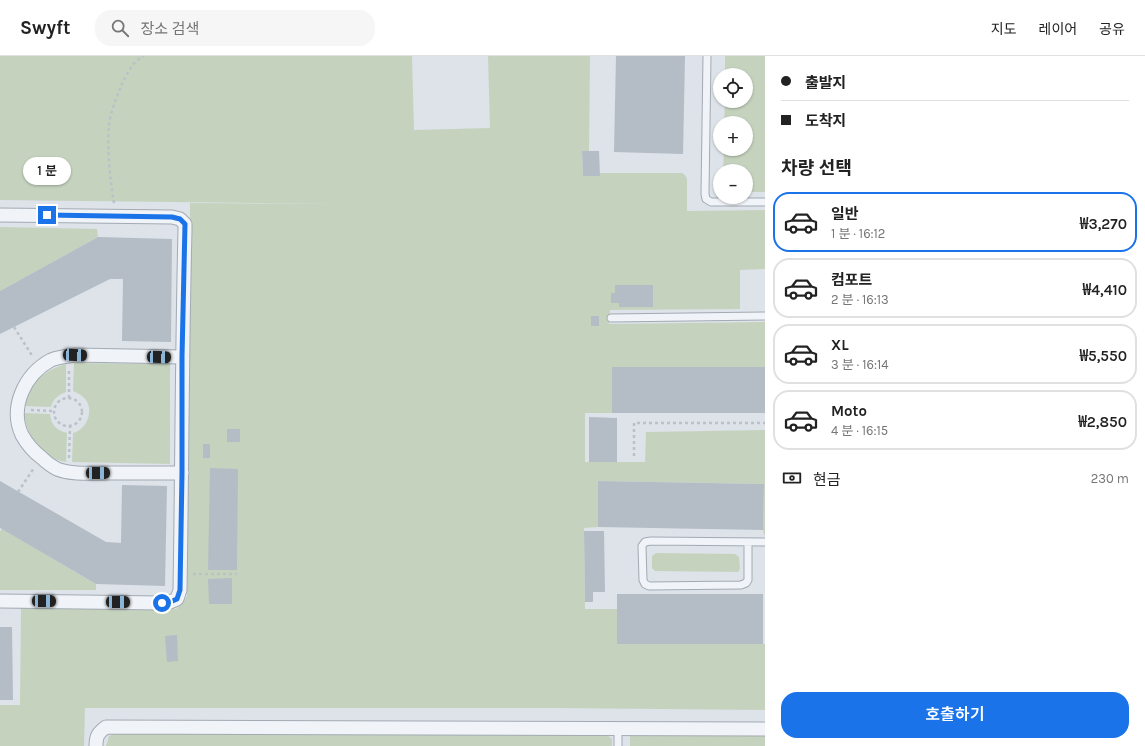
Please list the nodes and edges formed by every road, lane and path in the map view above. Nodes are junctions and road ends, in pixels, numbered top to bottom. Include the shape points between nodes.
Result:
1 (144, 56) edge
2 (707, 56) edge
3 (765, 202) edge
4 (114, 205) dead end
5 (0, 215) edge
6 (765, 316) edge
7 (611, 318) dead end
8 (14, 327) dead end
9 (69, 356) junction
10 (182, 357) junction
11 (40, 368) junction
12 (69, 398) junction
13 (18, 409) junction
14 (54, 411) junction
15 (765, 423) edge
16 (70, 426) junction
17 (634, 456) dead end
18 (41, 457) junction
19 (69, 472) junction
20 (182, 473) junction
21 (18, 492) dead end
22 (748, 542) junction
23 (765, 542) edge
24 (180, 574) junction
25 (237, 574) dead end
26 (0, 601) edge
27 (618, 729) junction
28 (765, 729) edge
29 (96, 746) edge
30 (618, 746) edge

1 - 4 path via 137,59 126,76 109,125 110,182
2 - 3 lane via 706,199 711,202
5 - 10 street via 180,219 185,224
6 - 7 lane
8 - 11 path
9 - 10 street
9 - 11 street via 51,360
9 - 12 path
10 - 20 street
11 - 13 street via 23,388
12 - 14 path via 60,401
12 - 16 path via 80,405 82,414 78,422
13 - 14 path
13 - 18 street via 18,422 22,434
14 - 16 path via 57,422
15 - 17 path via 634,423
16 - 19 path
18 - 19 street via 57,469
18 - 21 path
19 - 20 street
20 - 24 street
22 - 22 lane via 645,542 642,546 643,580 649,586 741,585 748,580
22 - 23 lane
24 - 25 path
24 - 26 street via 177,599 170,602
27 - 28 street
27 - 29 street via 106,727 99,732
27 - 30 lane

